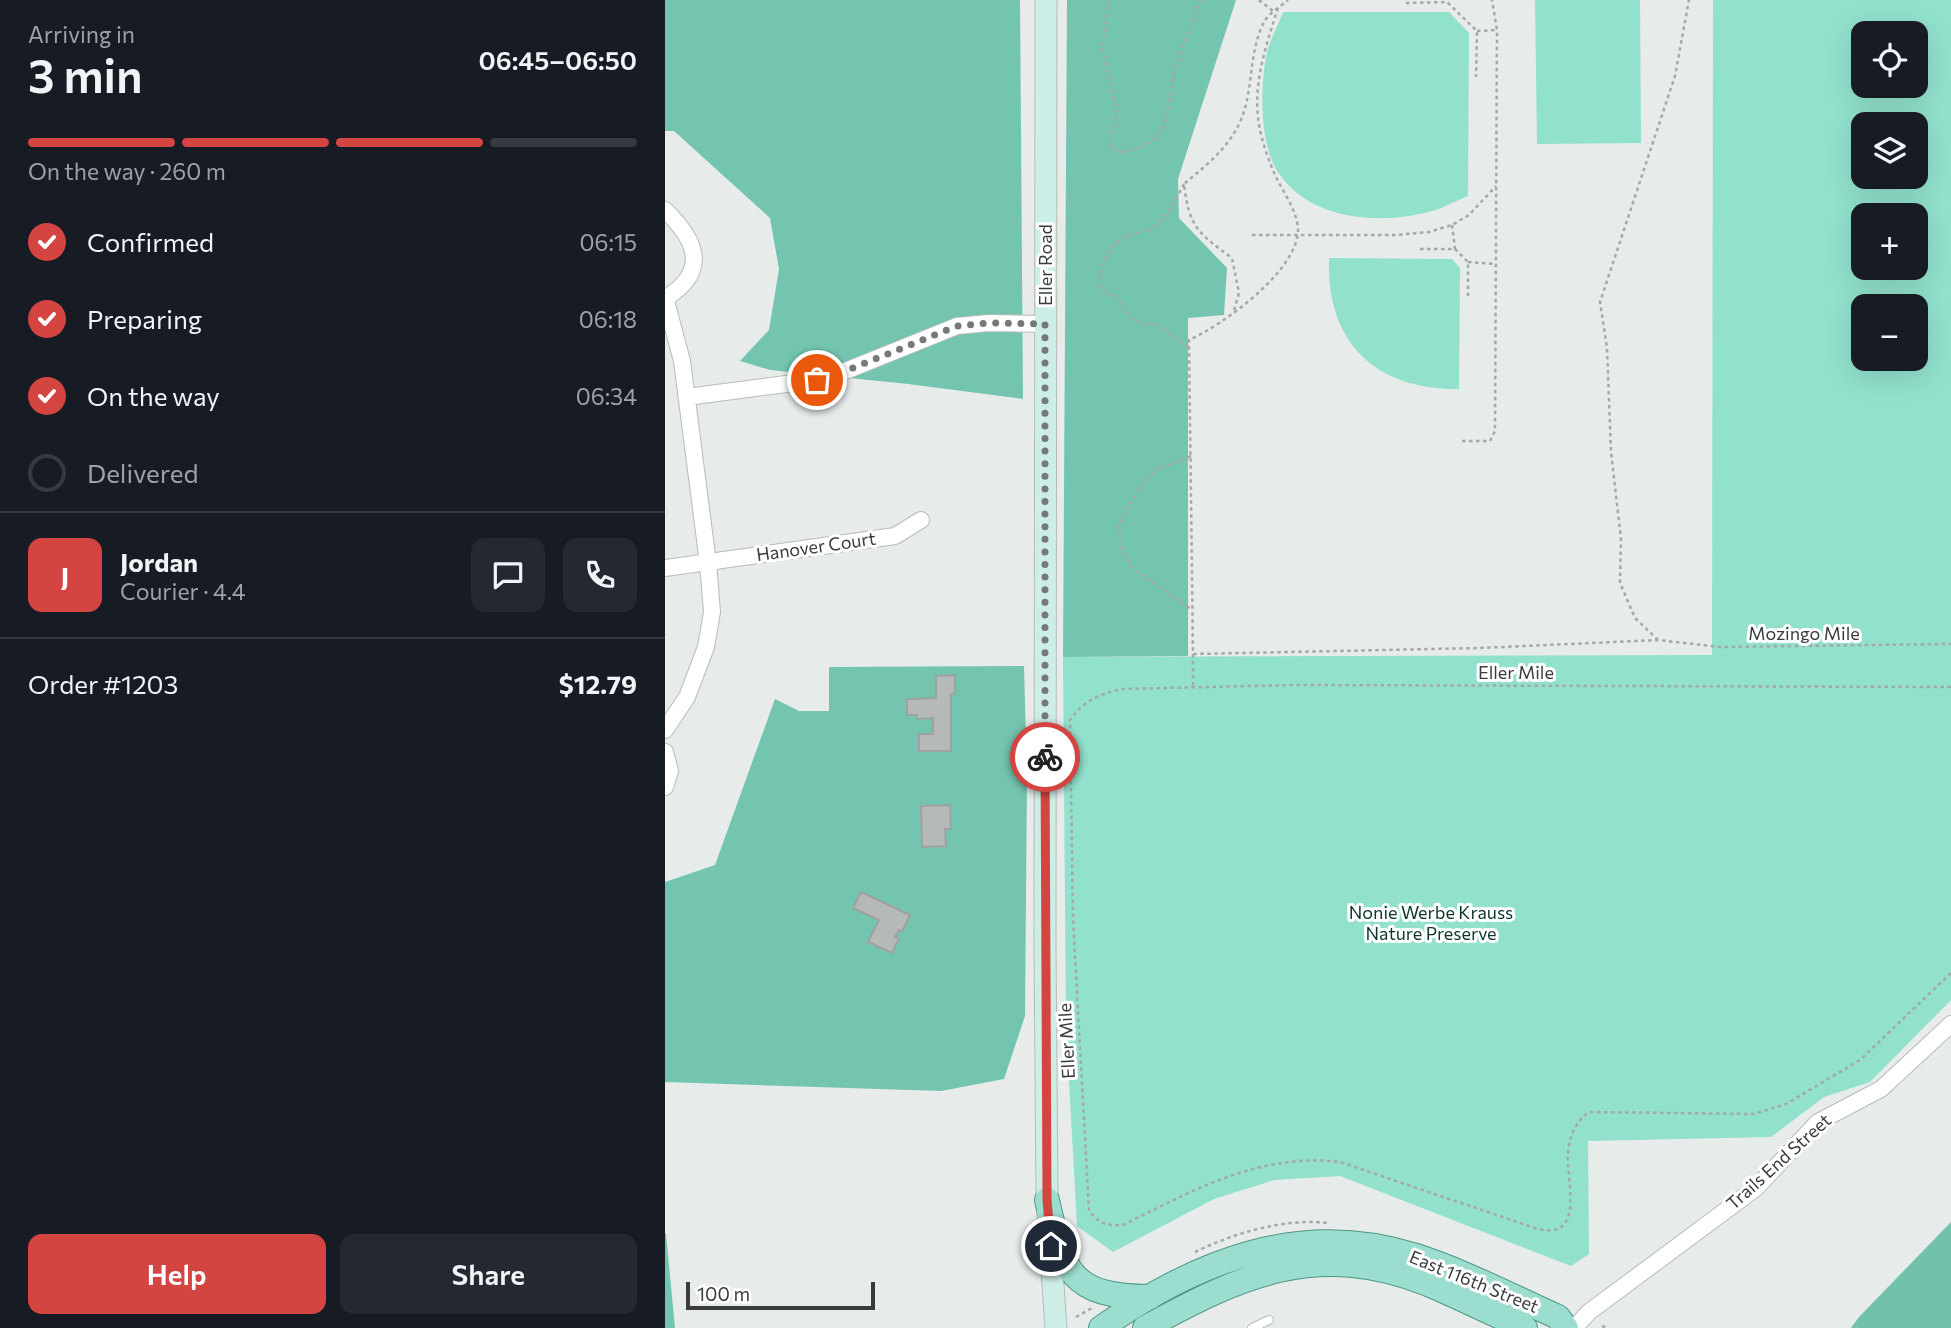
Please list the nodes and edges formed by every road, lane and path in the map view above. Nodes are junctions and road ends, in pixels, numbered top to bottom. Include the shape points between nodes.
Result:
1 (1047, 0) edge
2 (1109, 0) edge
3 (1201, 0) edge
4 (1259, 0) edge
5 (1288, 0) edge
6 (1492, 0) edge
7 (1689, 0) edge
8 (1449, 1) edge
9 (1406, 3) dead end
10 (1278, 8) junction
11 (1274, 12) junction
12 (1477, 30) junction
13 (1497, 30) junction
14 (1476, 78) dead end
15 (1184, 184) junction
16 (1496, 186) junction
17 (665, 210) edge
18 (1452, 225) junction
19 (1252, 235) dead end
20 (1297, 235) junction
21 (1420, 249) dead end
22 (1455, 249) junction
23 (1468, 262) junction
24 (1496, 264) junction
25 (665, 298) edge
26 (1468, 299) dead end
27 (1234, 311) junction
28 (1045, 324) junction
29 (1189, 347) junction
30 (687, 397) junction
31 (1462, 441) dead end
32 (1191, 456) junction
33 (921, 520) dead end
34 (708, 562) junction
35 (665, 568) edge
36 (1191, 609) junction
37 (1658, 640) junction
38 (1951, 644) edge
39 (1193, 654) junction
40 (1951, 687) edge
41 (1193, 688) junction
42 (665, 730) edge
43 (665, 752) edge
44 (665, 787) edge
45 (1951, 973) edge
46 (1951, 1024) edge
47 (1047, 1200) junction
48 (1151, 1297) junction
49 (1103, 1302) dead end
50 (1076, 1317) dead end
51 (1269, 1320) dead end
52 (1602, 1326) dead end
53 (1056, 1328) edge
54 (1101, 1328) edge
55 (1145, 1328) edge
56 (1252, 1328) edge
57 (1525, 1328) edge
58 (1566, 1328) edge
59 (1574, 1328) edge
60 (1608, 1328) edge

1 - 28 street, Eller Road
2 - 3 path via 1102,49 1117,111 1111,145 1118,152 1151,142 1163,130 1176,65
4 - 11 path
5 - 10 path
6 - 13 path
7 - 37 path via 1675,76 1599,302 1607,348 1621,583 1635,618
8 - 9 path
8 - 12 path
10 - 11 path
10 - 20 path via 1257,91 1261,133 1290,203
11 - 15 path via 1264,20 1248,99 1237,128 1216,158
12 - 13 path
12 - 14 path
13 - 16 path
15 - 27 path via 1187,212 1204,238 1232,258 1239,293
15 - 29 path via 1154,229 1127,234 1104,257 1099,284 1107,295 1115,295 1124,304 1132,319 1143,325 1156,324
16 - 18 path via 1469,215
16 - 24 path
17 - 25 street via 681,227 694,264 687,283
18 - 20 path via 1396,235
18 - 22 path
19 - 20 path
20 - 27 path via 1292,257
21 - 22 path
22 - 23 path
23 - 24 path
23 - 26 path
24 - 31 path via 1495,430 1490,441
25 - 30 street
27 - 29 path via 1210,331 1189,340
28 - 30 street via 957,326 817,380
28 - 47 street, Eller Road
29 - 32 path
30 - 34 street
32 - 36 path
32 - 36 path via 1156,470 1119,524 1120,546 1133,569
33 - 34 street, Hanover Court via 895,536
34 - 35 street, Hanover Court
34 - 42 street via 712,611 706,647 688,697
36 - 39 path
37 - 38 path, Mozingo Mile via 1720,647
37 - 39 path, Mozingo Mile
39 - 41 path
40 - 41 path, Eller Mile
41 - 45 path, Eller Mile via 1121,689 1095,695 1070,720 1073,920 1086,1196 1095,1219 1107,1226 1123,1225 1232,1174 1313,1158 1339,1161 1549,1232 1566,1223 1570,1212 1571,1135 1579,1119 1589,1112 1771,1111 1860,1060
43 - 44 street via 670,771
46 - 59 street, Trails End Street via 1881,1090 1818,1122 1756,1188 1589,1312
47 - 48 main road via 1059,1252 1080,1280 1114,1296
47 - 53 street, Eller Road
48 - 54 main road, East 116th Street
48 - 58 main road, East 116th Street via 1233,1257 1275,1246 1335,1241 1388,1248 1439,1265 1558,1317
49 - 50 path
51 - 56 lane
52 - 60 path
55 - 57 main road, East 116th Street via 1231,1283 1310,1265 1353,1266 1401,1276

